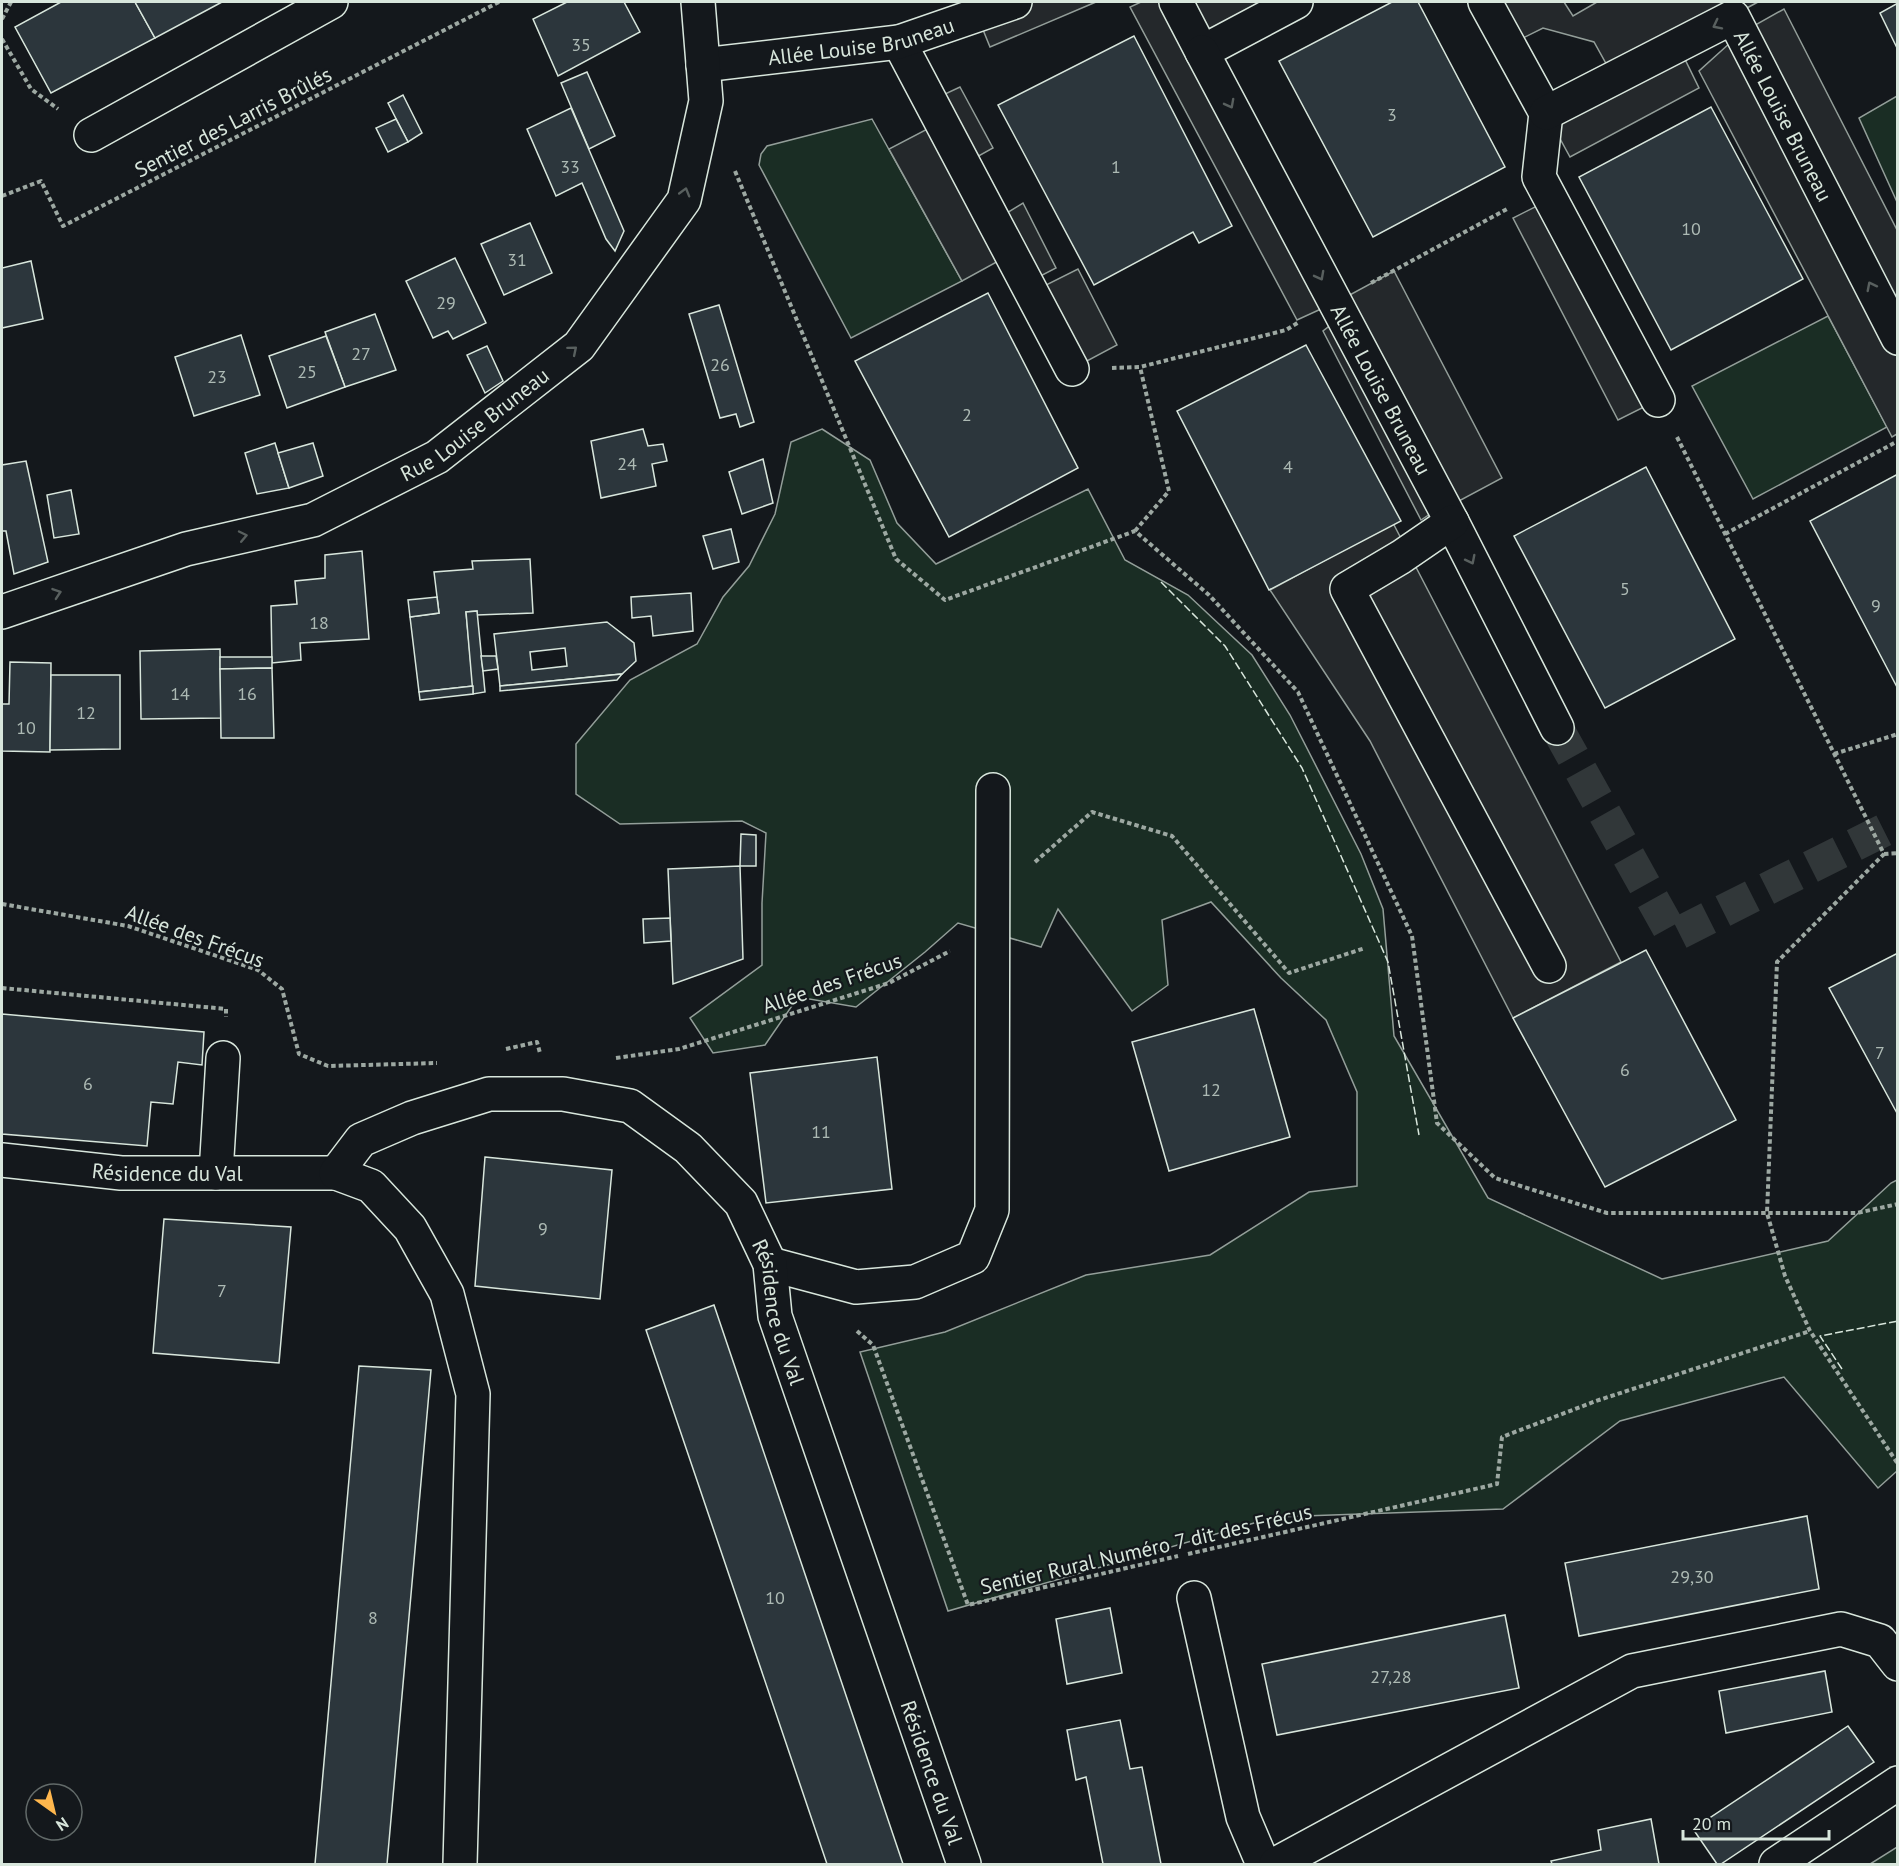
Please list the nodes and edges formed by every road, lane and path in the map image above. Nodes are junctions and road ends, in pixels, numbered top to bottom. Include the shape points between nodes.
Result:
1 (11, 2) edge
2 (331, 2) edge
3 (499, 2) edge
4 (698, 2) edge
5 (1015, 2) edge
6 (1176, 2) edge
7 (1296, 2) edge
8 (1485, 2) edge
9 (2, 19) edge
10 (2, 39) edge
11 (899, 42) junction
12 (1202, 52) junction
13 (703, 65) junction
14 (1546, 113) junction
15 (91, 135) joint
16 (732, 162) dead end
17 (1545, 189) junction
18 (2, 196) edge
19 (1334, 303) junction
20 (1898, 338) edge
21 (1140, 367) junction
22 (1072, 369) joint
23 (1659, 400) joint
24 (1898, 441) edge
25 (1452, 522) junction
26 (1135, 531) junction
27 (1725, 534) junction
28 (2, 612) edge
29 (1557, 728) tunnel mouth
30 (1898, 734) edge
31 (1834, 754) junction
32 (993, 790) dead end
33 (1884, 854) junction
34 (1898, 854) edge
35 (1027, 869) dead end
36 (2, 904) edge
37 (993, 929) junction
38 (1365, 948) dead end
39 (1549, 966) dead end
40 (2, 988) edge
41 (537, 1042) dead end
42 (503, 1050) dead end
43 (223, 1058) joint
44 (612, 1059) dead end
45 (447, 1063) dead end
46 (2, 1160) edge
47 (216, 1173) junction
48 (336, 1173) junction
49 (1898, 1204) edge
50 (1767, 1213) junction
51 (770, 1264) junction
52 (856, 1331) dead end
53 (1810, 1331) junction
54 (1898, 1464) edge
55 (1194, 1598) dead end
56 (1898, 1664) edge
57 (1898, 1784) edge
58 (460, 1864) edge
59 (964, 1864) edge
60 (1263, 1864) edge
61 (1276, 1864) edge
62 (1776, 1864) edge

1 - 9 path
2 - 15 street
3 - 18 path, Sentier des Larris Brûlés via 63,226 41,181
4 - 13 street, Rue Louise Bruneau
5 - 11 street, Allée Louise Bruneau
6 - 12 street, Allée Louise Bruneau
7 - 12 street
8 - 14 street
10 - 15 path via 31,89
11 - 13 street, Allée Louise Bruneau
11 - 22 street
12 -> 19 street, Allée Louise Bruneau
28 -> 13 street, Rue Louise Bruneau via 186,549 313,520 446,450 579,346 684,200 706,101
14 - 17 street via 1539,177
20 -> 14 street, Allée Louise Bruneau via 1733,16
16 - 26 path via 896,559 945,600
17 - 19 path
17 - 23 street
19 - 21 path via 1286,330
19 - 25 street, Allée Louise Bruneau
21 - 22 path
21 - 26 path via 1169,491
23 - 27 path
24 - 27 path
25 -> 29 street, Allée Louise Bruneau
25 - 39 street via 1347,589
26 - 50 path via 1209,595 1298,692 1412,936 1437,1123 1495,1178 1607,1213
27 - 31 path
30 - 31 path
31 - 33 path
32 - 37 street
33 - 34 path
33 - 50 path via 1777,962
35 - 38 path via 1092,812 1172,836 1289,973
36 - 45 path, Allée des Frécus via 128,926 258,970 282,989 299,1054 328,1066
37 - 44 path, Allée des Frécus via 889,983 680,1049
37 - 51 street via 992,1210 973,1257 915,1282 856,1287
40 - 43 path via 226,1009
41 - 42 path
43 - 47 street
46 - 47 street, Résidence du Val via 121,1173
47 - 48 street, Résidence du Val
48 - 51 street, Résidence du Val via 361,1140 412,1118 489,1094 563,1094 630,1106 688,1148 741,1203
48 - 58 street, Résidence du Val via 371,1186 410,1228 447,1294 473,1394
49 - 50 path via 1857,1213
50 - 53 path via 1785,1276
51 - 59 street, Résidence du Val via 776,1316
52 - 53 path, Sentier Rural Numéro 7 dit des Frécus via 873,1345 968,1605 1497,1484 1502,1437 1596,1401
53 - 54 path
55 - 60 street via 1243,1817
56 - 61 street via 1880,1641 1840,1629 1632,1671
57 - 62 street

